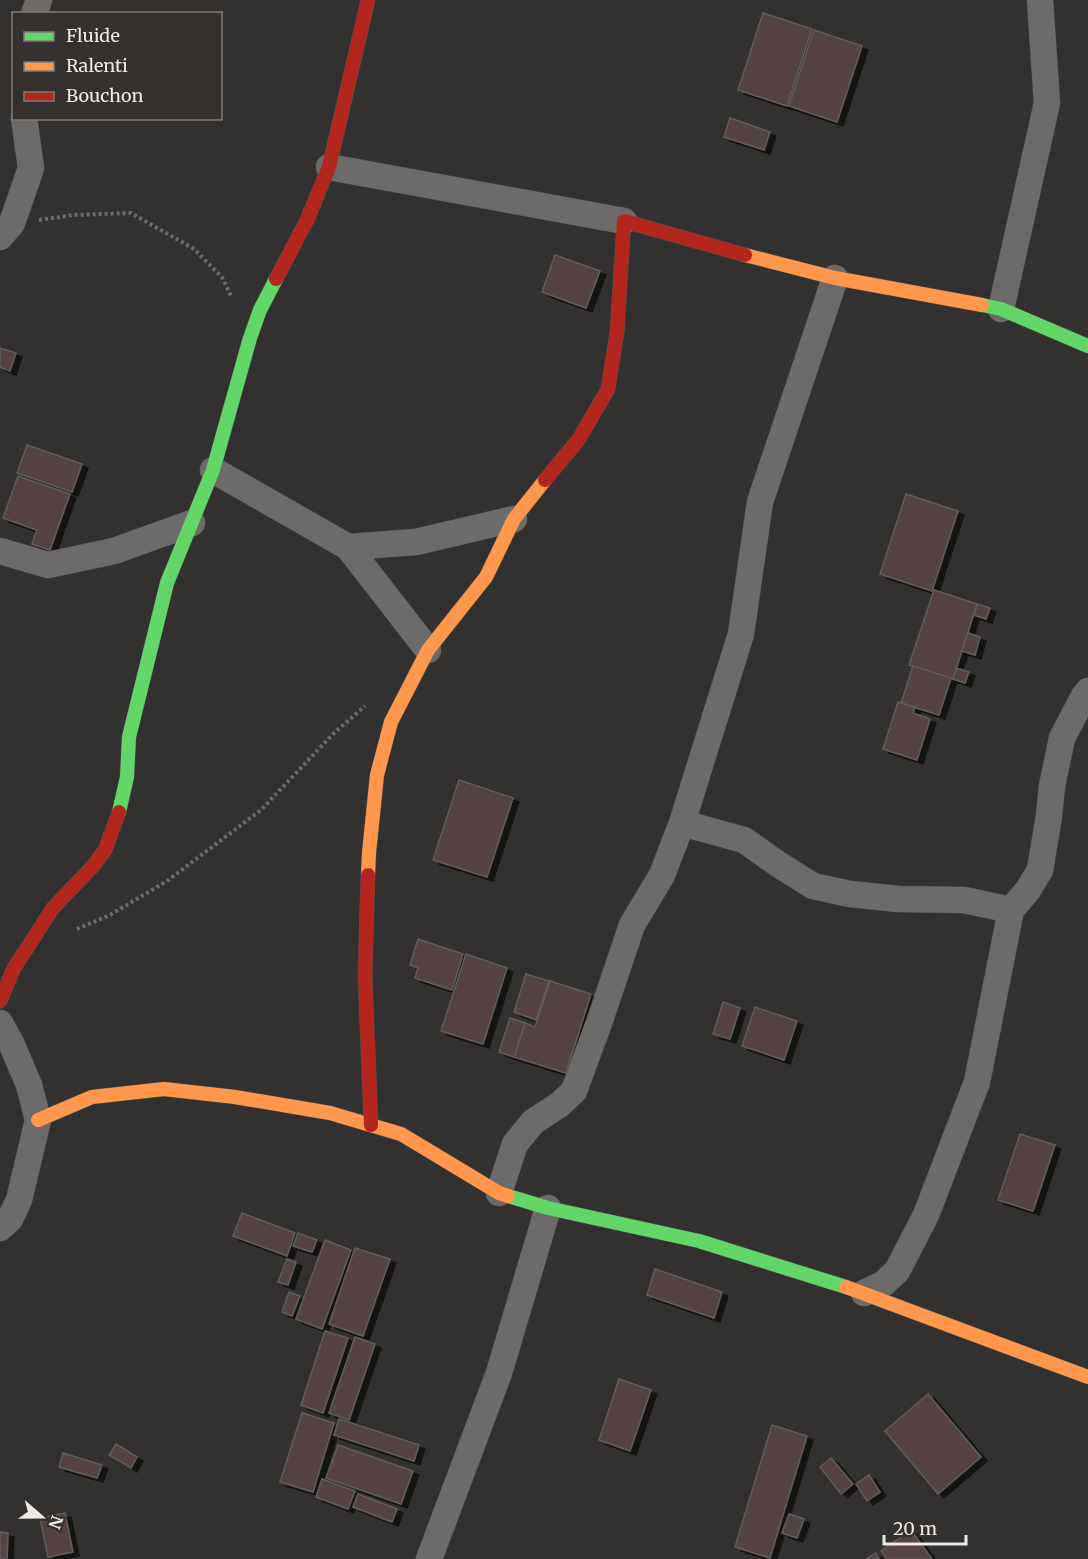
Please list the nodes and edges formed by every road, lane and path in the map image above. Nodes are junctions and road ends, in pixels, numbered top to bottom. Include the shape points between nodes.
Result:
1 (368, 0) edge
2 (1040, 0) edge
3 (24, 120) edge
4 (329, 167) junction
5 (624, 221) junction
6 (6, 230) edge
7 (835, 278) junction
8 (1000, 309) junction
9 (250, 338) junction
10 (1088, 346) edge
11 (213, 470) junction
12 (514, 519) junction
13 (192, 523) junction
14 (348, 547) junction
15 (0, 551) edge
16 (428, 650) junction
17 (1088, 691) edge
18 (368, 702) dead end
19 (682, 823) junction
20 (1011, 910) junction
21 (68, 933) dead end
22 (0, 1001) edge
23 (0, 1023) edge
24 (38, 1120) junction
25 (371, 1125) junction
26 (499, 1193) junction
27 (548, 1208) junction
28 (0, 1228) edge
29 (864, 1293) junction
30 (1088, 1377) edge
31 (429, 1559) edge

1 - 4 street
2 - 8 street via 1047,103
3 - 6 street via 31,168
4 - 5 street
4 - 9 street
5 - 7 street
5 - 12 street via 617,332 608,389 579,439
6 - 9 path via 74,215 131,213 194,249 222,277
7 - 8 street
7 - 19 street via 760,502 741,634
8 - 10 street
9 - 11 street
11 - 13 street
11 - 14 street
12 - 14 street via 416,542
12 - 16 street via 486,577
13 - 15 street via 114,551 48,565
13 - 22 street via 167,584 135,707 125,786 114,828 93,866 53,908 14,968
14 - 16 street
16 - 25 street via 391,722 377,775 369,853 365,975
17 - 20 street via 1062,738 1040,870
18 - 21 path via 261,810 167,881 110,915
19 - 20 street via 744,840 813,886 898,899 964,900
19 - 26 street via 662,875 632,925 574,1091 532,1122 515,1144
20 - 29 street via 976,1082 926,1215 897,1270 883,1284
23 - 24 street via 29,1085
24 - 25 street via 92,1097 164,1089 330,1113
24 - 28 street via 19,1200 10,1219
25 - 26 street via 401,1134
26 - 27 street
27 - 29 street via 699,1241
27 - 31 street via 499,1373
29 - 30 street

